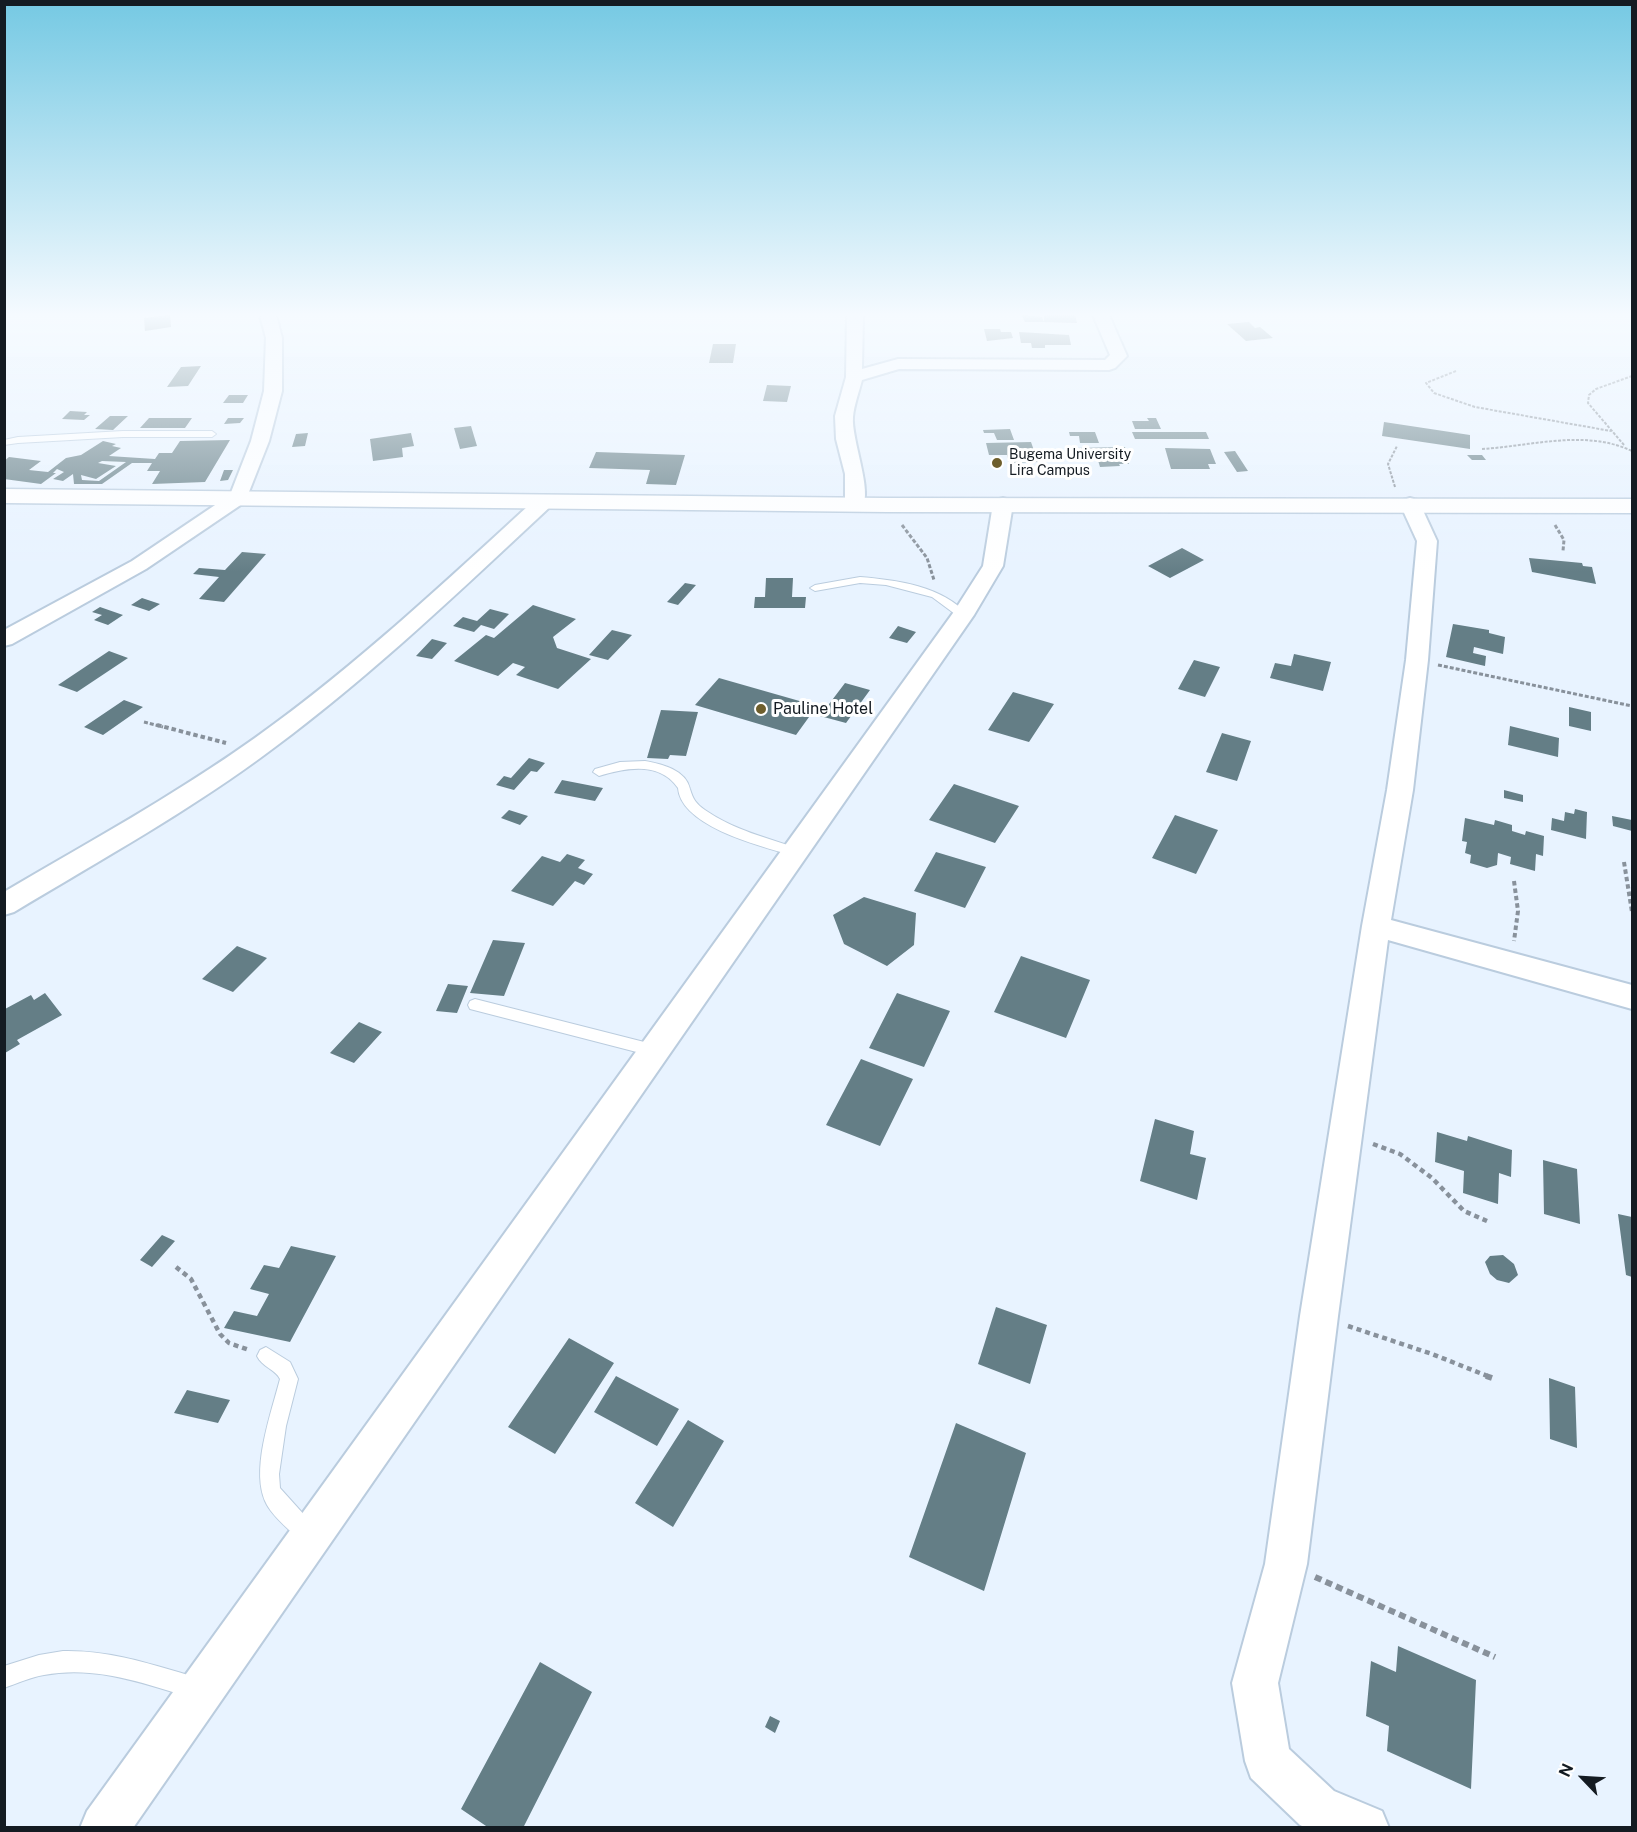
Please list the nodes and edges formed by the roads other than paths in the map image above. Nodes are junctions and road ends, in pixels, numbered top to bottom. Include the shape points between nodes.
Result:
1 (271, 400) edge
2 (848, 400) edge
3 (212, 434) dead end
4 (4, 443) edge
5 (4, 496) edge
6 (238, 498) junction
7 (545, 501) junction
8 (855, 504) junction
9 (1003, 504) junction
10 (1410, 504) junction
11 (1632, 506) edge
12 (815, 588) dead end
13 (963, 615) junction
14 (4, 639) edge
15 (599, 772) dead end
16 (795, 852) junction
17 (4, 905) edge
18 (1376, 926) junction
19 (1632, 997) edge
20 (475, 1005) dead end
21 (656, 1051) junction
22 (266, 1356) road end
23 (310, 1537) junction
24 (4, 1677) edge
25 (201, 1690) junction
26 (104, 1827) edge
27 (1365, 1827) edge

1 - 6 street
2 - 8 street via 844,439 854,474
3 - 4 lane via 123,434
5 - 6 street
6 - 7 street
6 - 14 street via 139,565
7 - 8 street
7 - 17 street via 348,678 253,750 139,825
8 - 9 street
9 - 10 street
9 - 13 street via 993,566
10 - 11 street
10 - 18 street via 1426,541 1417,660 1400,790
12 - 13 lane via 860,580 886,582 936,595
13 - 16 street
15 - 16 lane via 624,764 654,767 672,775 684,787 689,803 709,819
16 - 21 street
18 - 19 street
18 - 27 street via 1286,1564 1255,1683 1268,1761 1317,1808
20 - 21 lane
21 - 23 street
22 - 23 lane via 284,1368 289,1379 272,1455 270,1489 275,1500
23 - 25 street
24 - 25 lane via 45,1664 82,1661 126,1668
25 - 26 street

